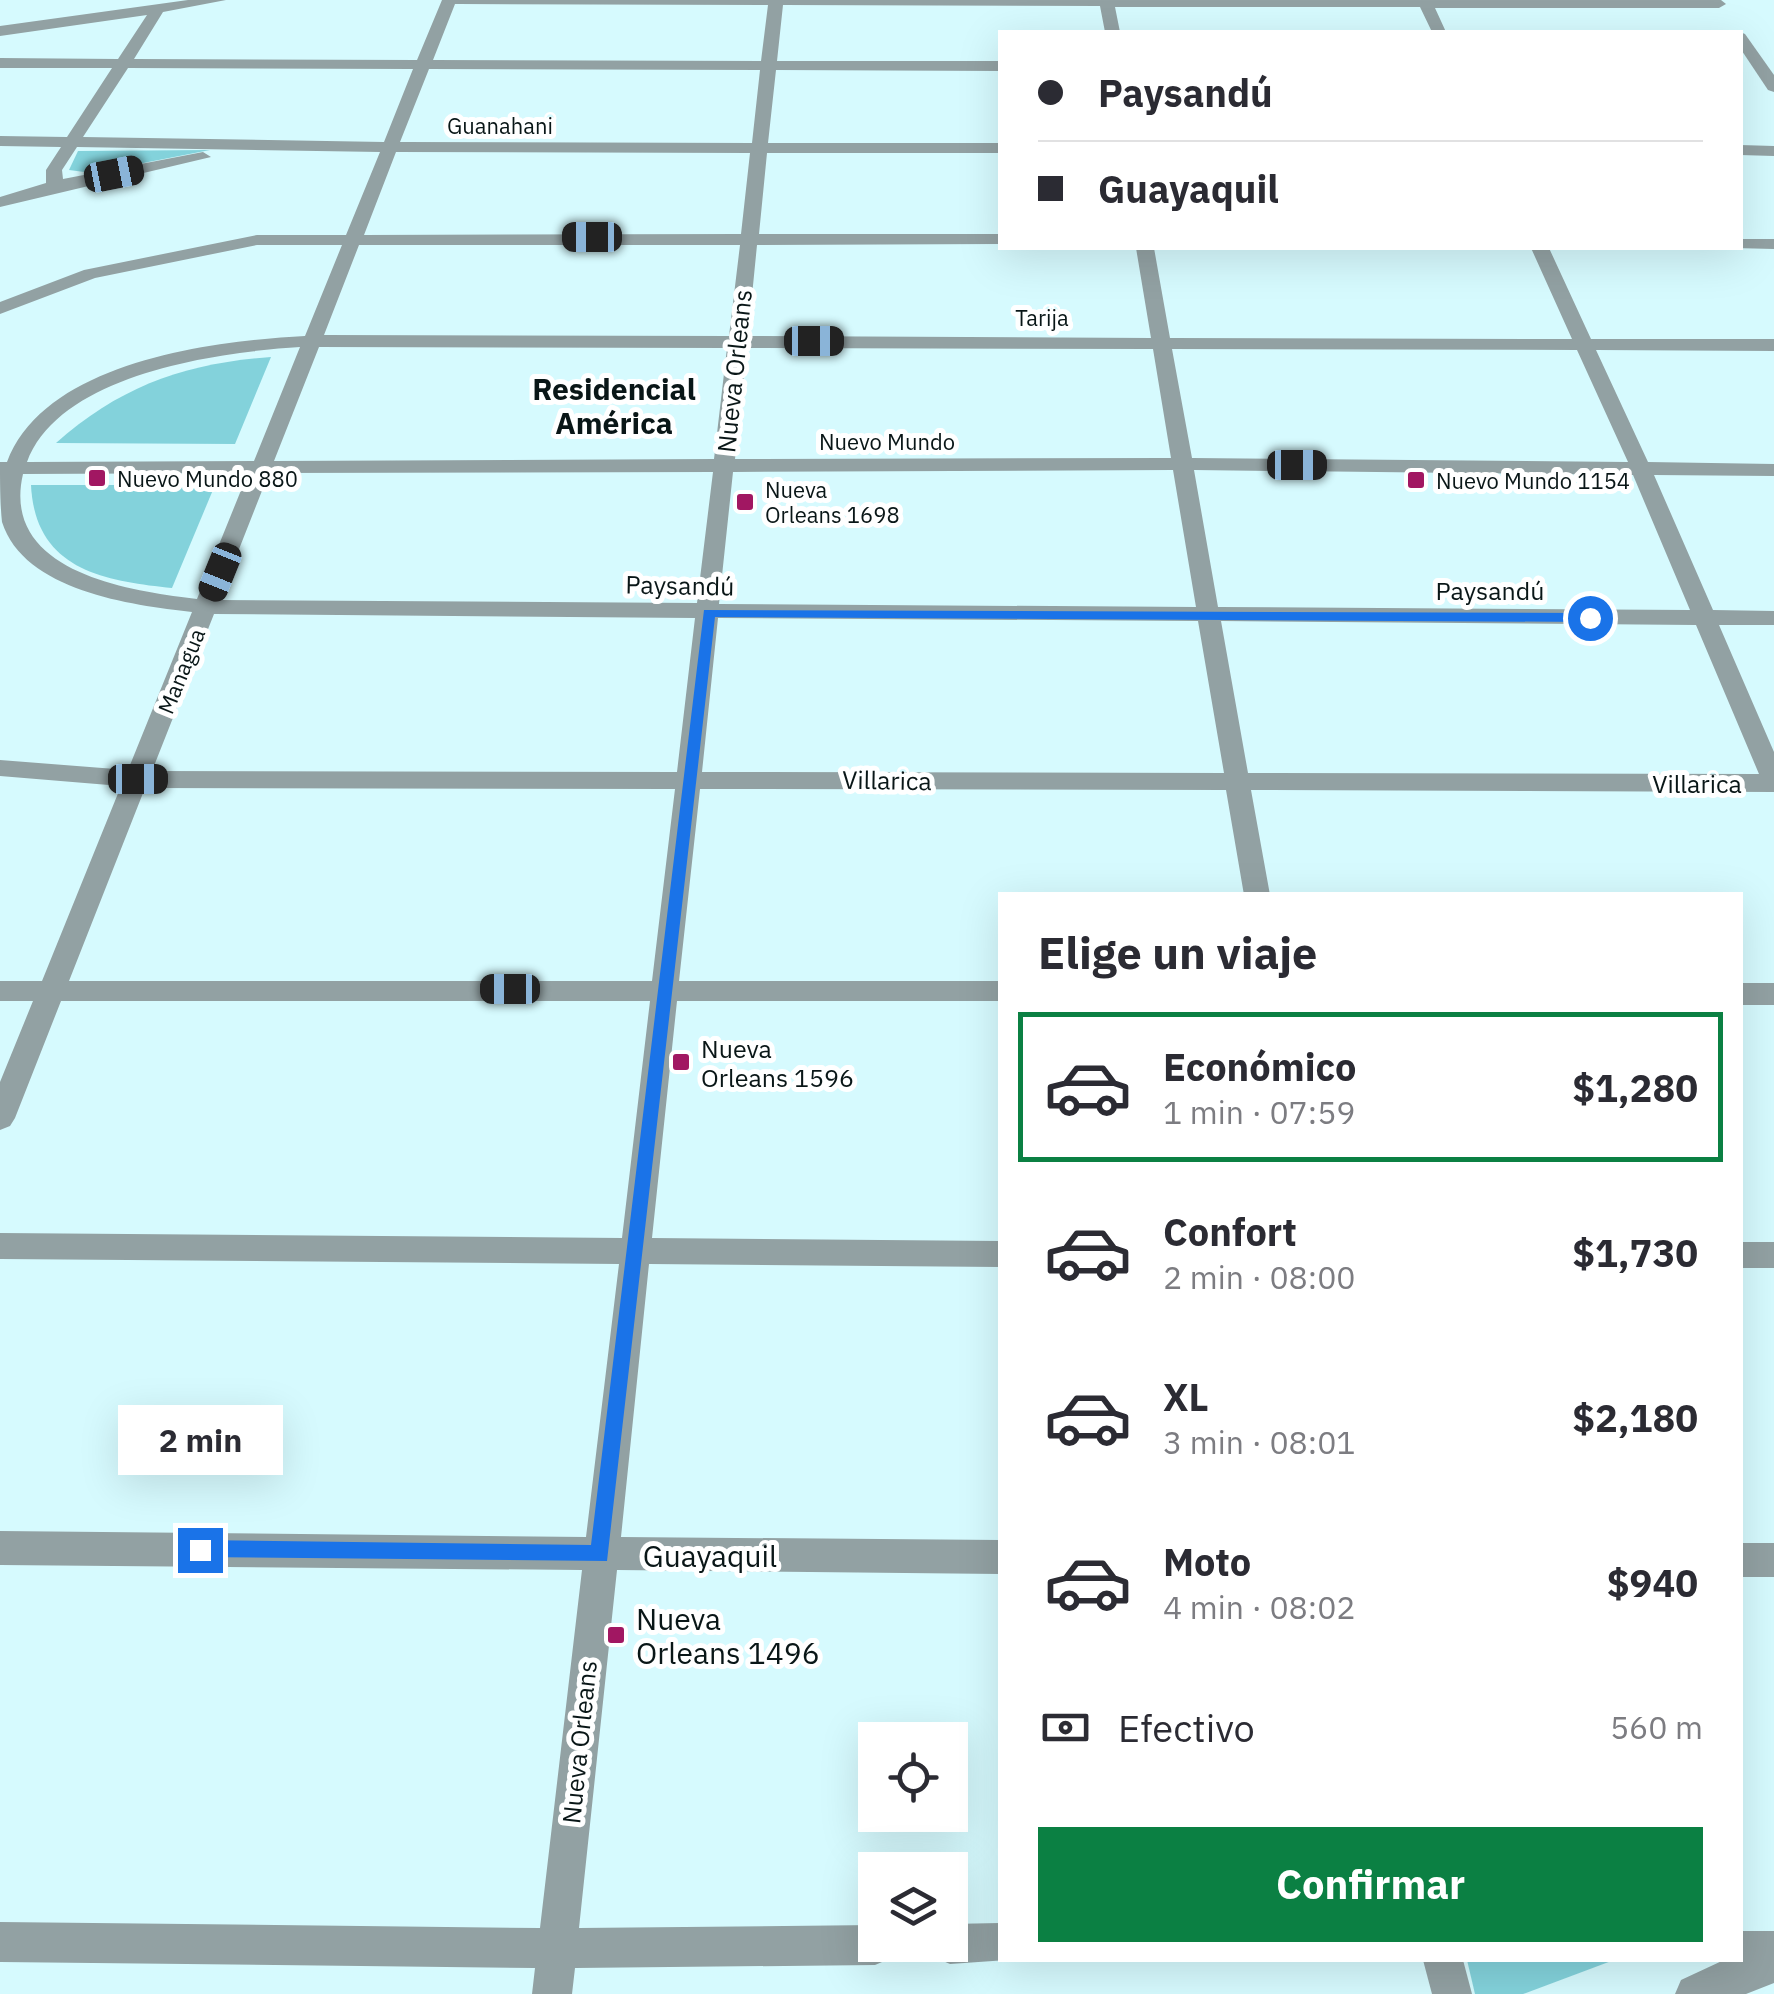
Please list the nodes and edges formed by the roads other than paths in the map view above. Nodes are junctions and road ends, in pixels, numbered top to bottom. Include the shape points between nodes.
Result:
1 (219, 0) edge
2 (448, 0) edge
3 (458, 0) edge
4 (776, 1) edge
5 (1106, 1) edge
6 (1424, 1) edge
7 (1718, 2) edge
8 (158, 9) junction
9 (1112, 30) edge
10 (1438, 30) edge
11 (1736, 30) edge
12 (0, 32) edge
13 (1743, 41) edge
14 (120, 62) junction
15 (0, 63) edge
16 (422, 66) junction
17 (769, 66) junction
18 (998, 66) edge
19 (1743, 70) edge
20 (1762, 70) junction
21 (1774, 87) edge
22 (0, 141) edge
23 (71, 142) junction
24 (289, 146) junction
25 (388, 148) junction
26 (759, 148) junction
27 (998, 148) edge
28 (1743, 150) edge
29 (1774, 151) edge
30 (55, 186) junction
31 (0, 202) edge
32 (749, 237) junction
33 (355, 238) junction
34 (998, 238) edge
35 (1743, 244) edge
36 (1774, 244) edge
37 (1146, 250) edge
38 (1541, 250) edge
39 (0, 308) edge
40 (311, 340) junction
41 (737, 341) junction
42 (1162, 342) junction
43 (1774, 345) edge
44 (1585, 346) junction
45 (1182, 464) junction
46 (263, 466) junction
47 (723, 467) junction
48 (4, 468) edge
49 (1641, 468) junction
50 (1774, 470) edge
51 (206, 607) junction
52 (708, 613) junction
53 (1210, 616) junction
54 (1704, 618) junction
55 (1774, 618) edge
56 (0, 768) edge
57 (690, 778) junction
58 (138, 779) junction
59 (1774, 782) edge
60 (1236, 784) junction
61 (1255, 892) edge
62 (663, 989) junction
63 (52, 990) junction
64 (0, 991) edge
65 (998, 991) edge
66 (1743, 994) edge
67 (1774, 994) edge
68 (0, 1118) edge
69 (0, 1246) edge
70 (633, 1251) junction
71 (998, 1254) edge
72 (1743, 1255) edge
73 (1774, 1255) edge
74 (0, 1548) edge
75 (600, 1554) junction
76 (998, 1557) edge
77 (1743, 1560) edge
78 (1774, 1560) edge
79 (0, 1942) edge
80 (968, 1944) edge
81 (998, 1944) edge
82 (858, 1945) edge
83 (556, 1948) junction
84 (1743, 1951) edge
85 (1774, 1951) edge
86 (1444, 1962) edge
87 (1774, 1963) edge
88 (552, 1994) edge
89 (1452, 1994) edge
90 (1695, 1994) edge

1 - 8 street
2 - 16 street, Managua
3 - 4 street
4 - 5 street
4 - 17 street, Nueva Orleans
5 - 6 street
5 - 9 street
6 - 7 street
6 - 10 street
7 - 11 street
8 - 12 street
8 - 14 street
13 - 20 street
14 - 15 street
14 - 16 street
14 - 23 street
16 - 17 street
16 - 25 street, Managua
17 - 18 street
17 - 26 street, Nueva Orleans
19 - 20 street
20 - 21 street
22 - 23 street, Guanahani
23 - 24 street, Guanahani
23 - 30 street via 52,176
24 - 25 street, Guanahani
24 - 30 street
25 - 26 street, Guanahani
25 - 33 street, Managua
26 - 27 street, Guanahani
26 - 32 street, Nueva Orleans
28 - 29 street
30 - 31 street
32 - 33 street
32 - 34 street
32 - 41 street, Nueva Orleans
33 - 39 street via 256,240 200,249 90,274
33 - 40 street, Managua
35 - 36 street
37 - 42 street
38 - 44 street
40 - 41 street, Tarija
40 - 46 street, Managua
40 - 48 street via 196,351 113,380 40,424
41 - 42 street, Tarija
41 - 47 street, Nueva Orleans
42 - 44 street, Tarija
42 - 45 street
43 - 44 street, Tarija
44 - 49 street
45 - 47 street, Nuevo Mundo
45 - 49 street, Nuevo Mundo
45 - 53 street
46 - 47 street, Nuevo Mundo
46 - 48 street, Nuevo Mundo
46 - 51 street, Managua
47 - 52 street, Nueva Orleans
48 - 51 street, Paysandú via 17,536 40,558 106,592
49 - 50 street, Nuevo Mundo
49 - 54 street
51 - 52 street, Paysandú
51 - 58 street, Managua
52 - 53 street, Paysandú
52 - 57 street, Nueva Orleans
53 - 54 street, Paysandú
53 - 60 street
54 - 55 street, Paysandú
54 - 59 street
56 - 58 street, Villarica
57 - 58 street, Villarica
57 - 60 street, Villarica
57 - 62 street, Nueva Orleans
58 - 63 street, Managua
59 - 60 street, Villarica
60 - 61 street
62 - 63 street
62 - 65 street
62 - 70 street, Nueva Orleans
63 - 64 street
63 - 68 street, Managua
66 - 67 street
69 - 70 street
70 - 71 street
70 - 75 street, Nueva Orleans
72 - 73 street
74 - 75 street, Guayaquil
75 - 76 street, Guayaquil
75 - 83 street, Nueva Orleans
77 - 78 street
79 - 83 street
80 - 81 street
82 - 83 street
83 - 88 street, Nueva Orleans
84 - 85 street
86 - 89 street
87 - 90 street

